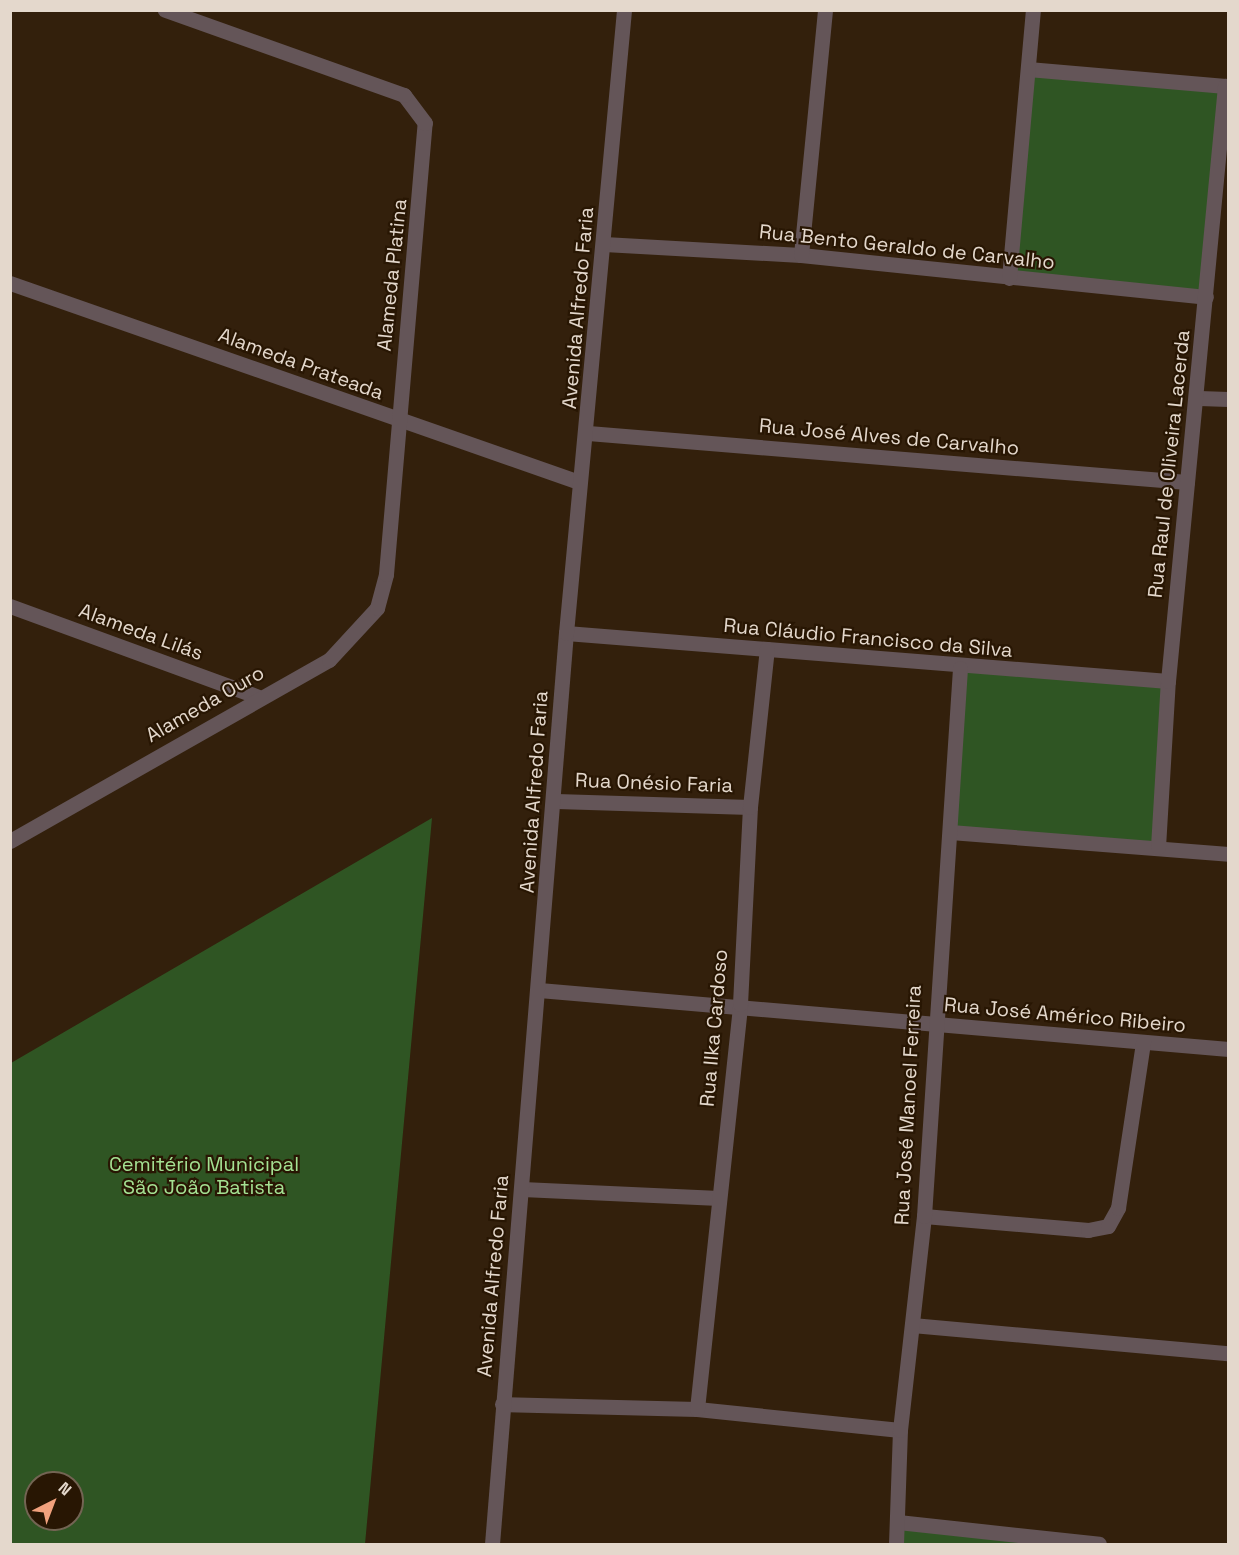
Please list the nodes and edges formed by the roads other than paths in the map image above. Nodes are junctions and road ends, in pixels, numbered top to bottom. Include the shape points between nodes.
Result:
1 (165, 10) edge
2 (624, 10) edge
3 (636, 10) edge
4 (825, 10) edge
5 (1033, 10) edge
6 (622, 44) junction
7 (1028, 69) junction
8 (1227, 86) edge
9 (604, 244) junction
10 (801, 255) junction
11 (1009, 278) junction
12 (10, 283) edge
13 (1206, 297) junction
14 (1199, 398) junction
15 (1228, 399) edge
16 (398, 421) junction
17 (588, 433) junction
18 (579, 482) junction
19 (1187, 482) junction
20 (386, 574) joint
21 (10, 606) edge
22 (566, 633) junction
23 (767, 650) junction
24 (960, 668) junction
25 (1168, 681) junction
26 (258, 697) junction
27 (556, 801) junction
28 (750, 807) junction
29 (950, 832) junction
30 (10, 841) edge
31 (1158, 847) junction
32 (1228, 854) edge
33 (540, 990) junction
34 (740, 1005) junction
35 (933, 1025) junction
36 (1143, 1042) junction
37 (1228, 1049) edge
38 (522, 1189) junction
39 (719, 1198) junction
40 (924, 1216) junction
41 (912, 1325) junction
42 (1228, 1353) edge
43 (502, 1404) junction
44 (697, 1409) junction
45 (900, 1430) junction
46 (898, 1522) junction
47 (492, 1545) edge
48 (897, 1545) edge
49 (1099, 1545) edge

1 - 16 street, Alameda Platina via 404,95 425,123 427,137
2 - 6 street, Avenida Alfredo Faria
3 - 6 street, Avenida Alfredo Faria
4 - 10 street
5 - 7 street
6 - 9 street, Avenida Alfredo Faria
7 - 8 street
7 - 11 street
8 - 13 street, Rua Raul de Oliveira Lacerda
9 - 10 street, Rua Bento Geraldo de Carvalho
9 - 17 street, Avenida Alfredo Faria
10 - 11 street, Rua Bento Geraldo de Carvalho
11 - 13 street, Rua Bento Geraldo de Carvalho
12 - 16 street, Alameda Prateada
13 - 14 street, Rua Raul de Oliveira Lacerda
14 - 15 street
14 - 19 street, Rua Raul de Oliveira Lacerda
16 - 18 street, Alameda Prateada
16 - 20 street, Alameda Platina
17 - 18 street, Avenida Alfredo Faria
17 - 19 street, Rua José Alves de Carvalho
18 - 22 street, Avenida Alfredo Faria
19 - 25 street, Rua Raul de Oliveira Lacerda
20 - 26 street, Alameda Ouro via 377,608 358,633 329,660
21 - 26 street, Alameda Lilás
22 - 23 street, Rua Cláudio Francisco da Silva
22 - 27 street, Avenida Alfredo Faria
23 - 24 street, Rua Cláudio Francisco da Silva
23 - 28 street, Rua Ilka Cardoso
24 - 25 street, Rua Cláudio Francisco da Silva
24 - 29 street, Rua José Manoel Ferreira
25 - 31 street, Rua Raul de Oliveira Lacerda
26 - 30 street, Alameda Ouro
27 - 28 street, Rua Onésio Faria
27 - 33 street, Avenida Alfredo Faria
28 - 34 street, Rua Ilka Cardoso
29 - 31 street
29 - 35 street, Rua José Manoel Ferreira
31 - 32 street
33 - 34 street, Rua José Américo Ribeiro
33 - 38 street, Avenida Alfredo Faria
34 - 35 street, Rua José Américo Ribeiro
34 - 39 street, Rua Ilka Cardoso
35 - 36 street, Rua José Américo Ribeiro
35 - 40 street, Rua José Manoel Ferreira
36 - 37 street, Rua José Américo Ribeiro
36 - 40 street via 1118,1208 1108,1226 1088,1230
38 - 39 street
38 - 43 street, Avenida Alfredo Faria
39 - 44 street, Rua Ilka Cardoso
40 - 41 street, Rua José Manoel Ferreira
41 - 42 street
41 - 45 street, Rua José Manoel Ferreira
43 - 44 street
43 - 47 street, Avenida Alfredo Faria
44 - 45 street
45 - 46 street, Rua José Manoel Ferreira
46 - 48 street, Rua José Manoel Ferreira
46 - 49 street

